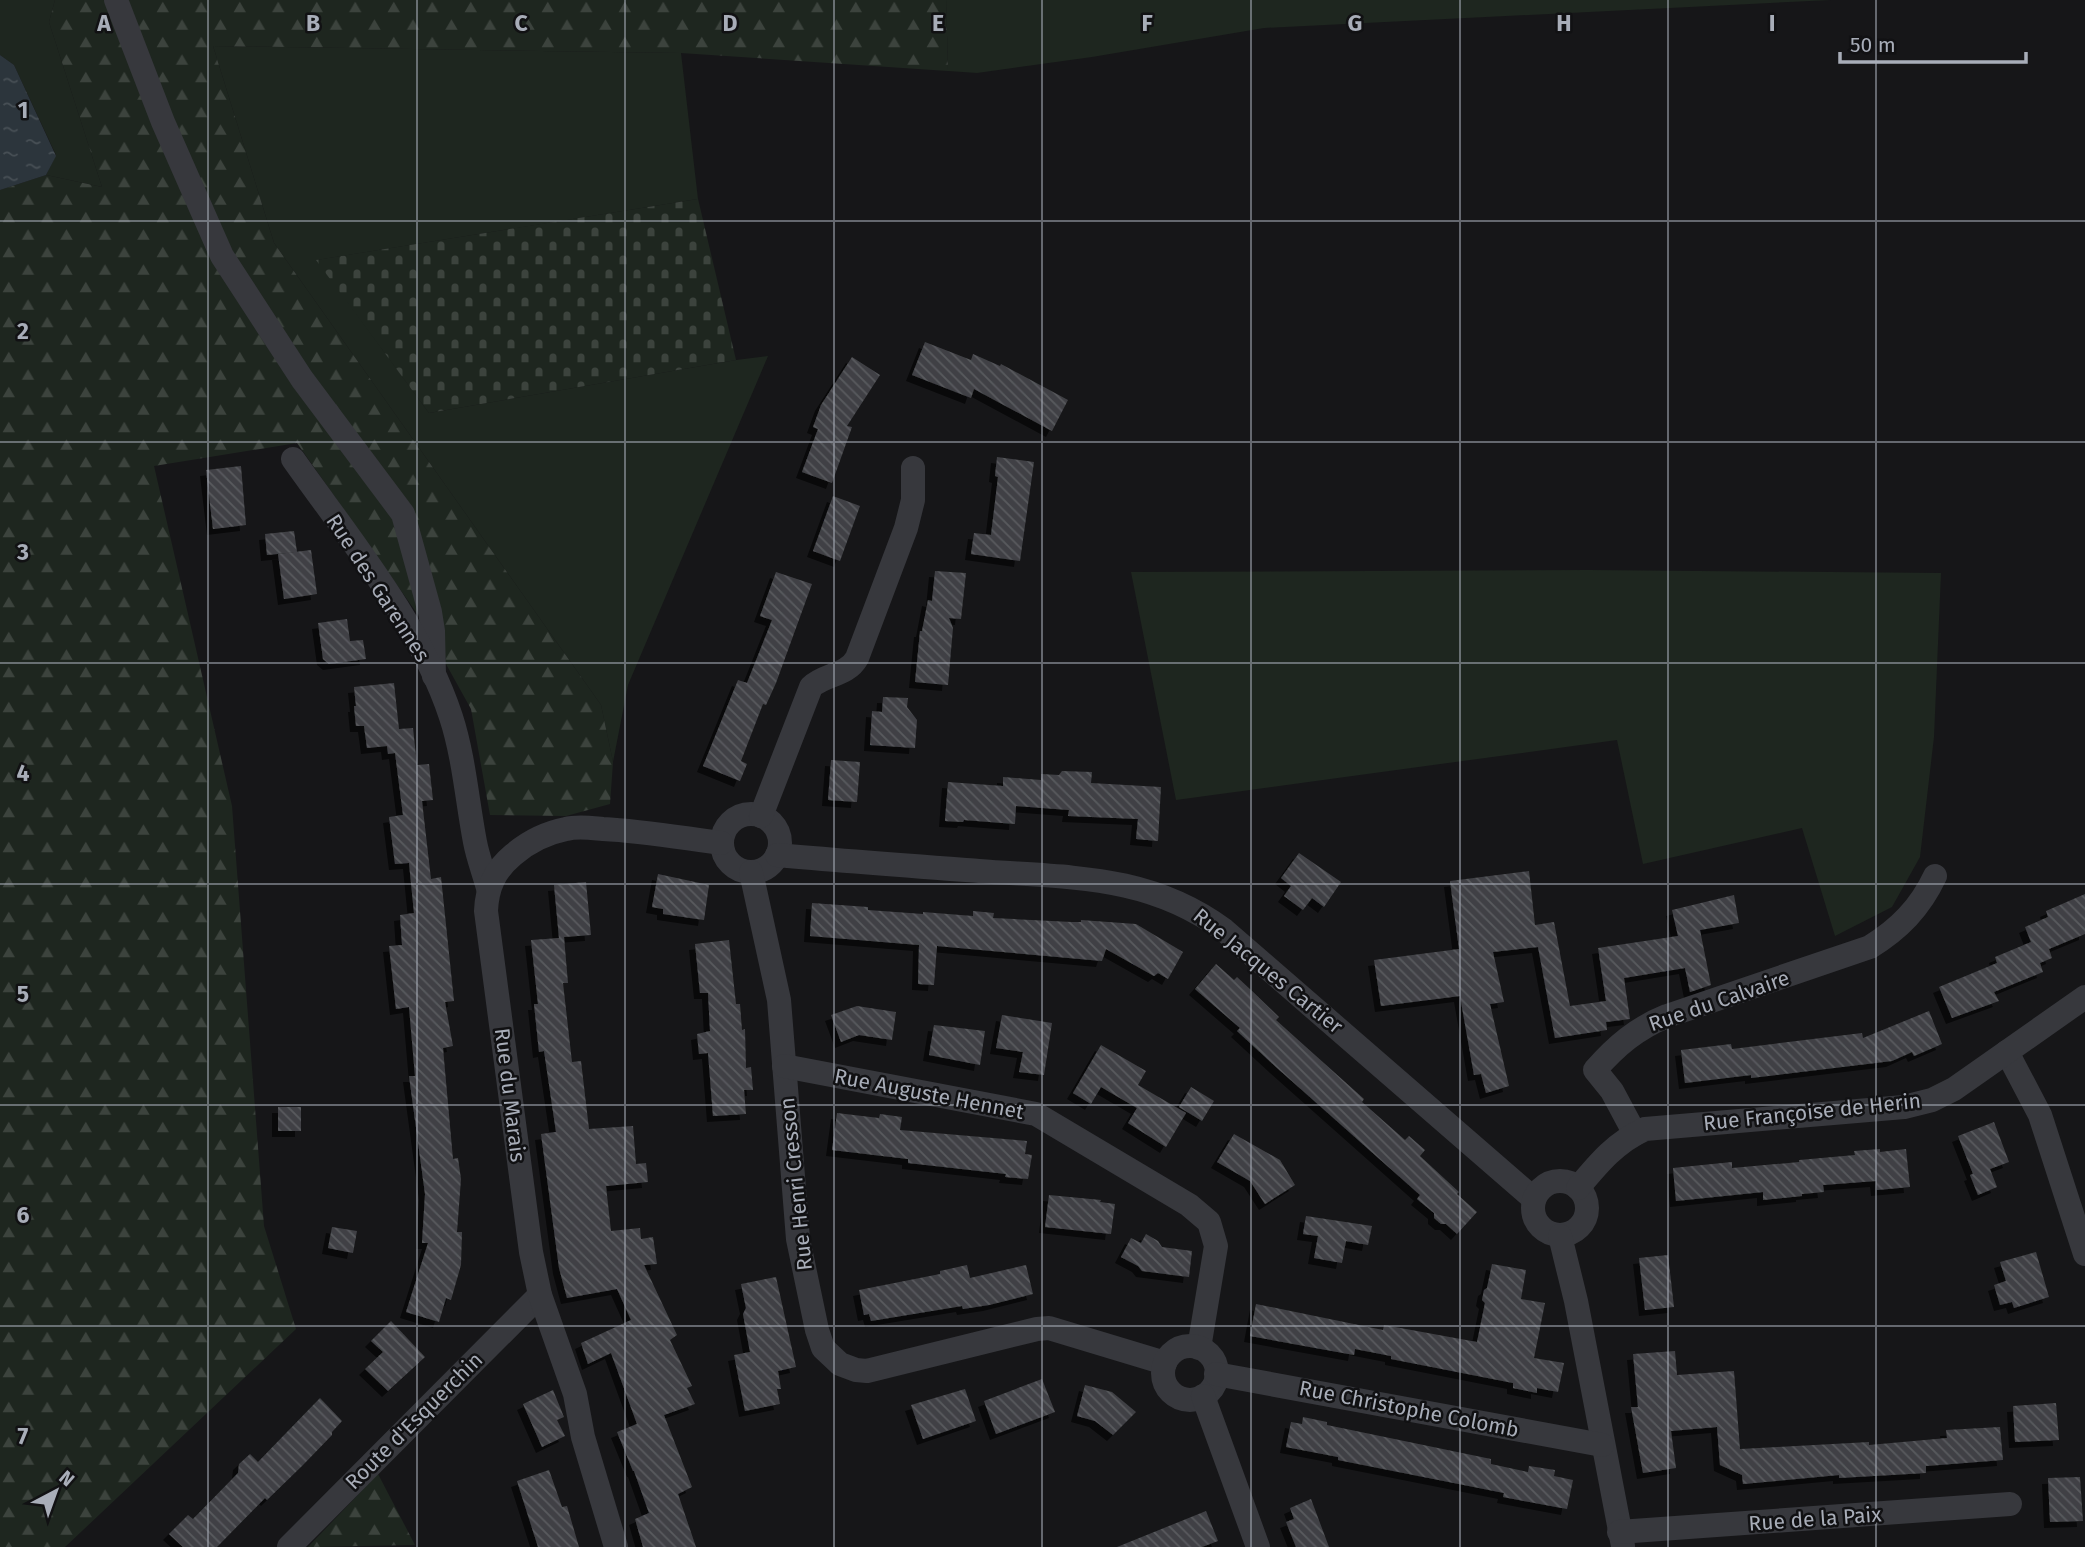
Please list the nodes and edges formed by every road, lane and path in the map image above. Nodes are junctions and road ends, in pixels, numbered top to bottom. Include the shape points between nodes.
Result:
1 (117, 2) edge
2 (293, 459) dead end
3 (913, 468) dead end
4 (434, 676) junction
5 (761, 816) junction
6 (722, 843) junction
7 (777, 855) junction
8 (751, 872) junction
9 (1935, 876) dead end
10 (488, 888) junction
11 (2085, 997) edge
12 (2007, 1052) junction
13 (784, 1066) junction
14 (1635, 1134) junction
15 (1578, 1188) junction
16 (1535, 1199) junction
17 (1560, 1236) junction
18 (2085, 1254) edge
19 (540, 1295) junction
20 (1199, 1348) junction
21 (1165, 1363) junction
22 (1216, 1374) junction
23 (1203, 1396) junction
24 (1602, 1446) junction
25 (2010, 1504) dead end
26 (1621, 1540) edge
27 (289, 1547) edge
28 (616, 1547) edge
29 (1258, 1547) edge

1 - 4 street via 222,257 302,379 403,514 430,612
2 - 4 street, Rue des Garennes via 390,598
3 - 5 street via 913,500 906,528 857,658 849,668 811,687
4 - 10 street, Rue des Garennes via 457,738 475,844
5 - 6 street via 746,814 734,819 724,830
5 - 7 street via 777,830
6 - 8 street via 728,861
6 - 10 street via 635,831 566,829 525,846 503,865
7 - 8 street via 764,869
7 - 16 street, Rue Jacques Cartier via 1110,881 1167,896 1224,930
8 - 13 street, Rue Henri Cresson via 777,989
9 - 14 street, Rue du Calvaire via 1910,915 1870,947 1667,1016 1641,1028 1617,1047 1595,1070
10 - 19 street, Rue du Marais via 486,911
11 - 12 street, Rue Françoise de Herin
12 - 14 street, Rue Françoise de Herin via 1954,1089 1918,1104 1656,1127
12 - 18 street via 2040,1115
13 - 20 street, Rue Auguste Hennet via 1036,1114 1189,1205 1209,1222 1216,1246
13 - 21 street, Rue Henri Cresson via 801,1257 820,1339 840,1364 867,1371 1049,1328
14 - 15 street via 1609,1152
15 - 16 street via 1553,1182
15 - 17 street via 1587,1202 1586,1218 1576,1231
16 - 17 street via 1538,1224
17 - 24 street
19 - 27 street, Route d'Esquerchin
19 - 28 street, Rue du Marais via 575,1394
20 - 21 street via 1179,1349
20 - 22 street via 1212,1358
21 - 23 street via 1163,1377 1171,1392 1186,1399
22 - 23 street via 1213,1387
22 - 24 street, Rue Christophe Colomb
23 - 29 street
24 - 26 street
25 - 26 street, Rue de la Paix

